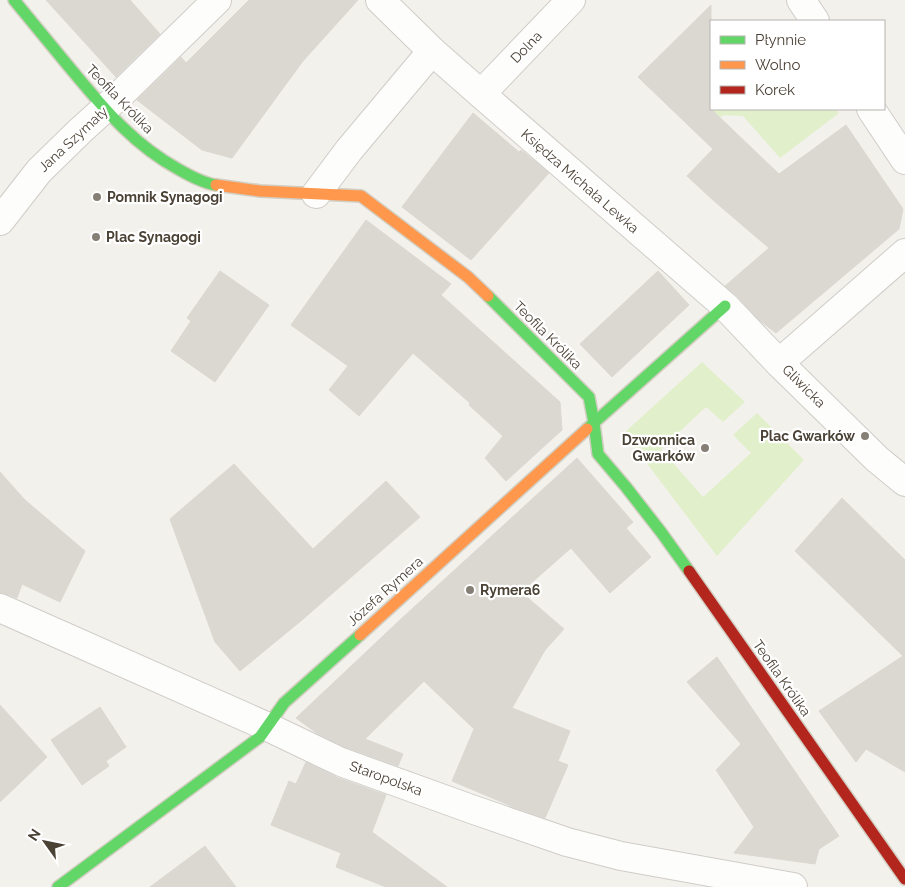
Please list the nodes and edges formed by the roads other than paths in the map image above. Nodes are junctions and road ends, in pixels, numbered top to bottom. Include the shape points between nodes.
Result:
1 (14, 0) edge
2 (217, 0) edge
3 (380, 0) edge
4 (571, 0) edge
5 (801, 0) edge
6 (815, 20) edge
7 (432, 51) junction
8 (481, 94) junction
9 (105, 109) junction
10 (872, 110) edge
11 (905, 160) edge
12 (316, 194) junction
13 (0, 221) edge
14 (905, 253) edge
15 (725, 306) junction
16 (779, 362) junction
17 (594, 423) junction
18 (905, 482) edge
19 (0, 608) edge
20 (268, 727) junction
21 (905, 879) edge
22 (905, 884) edge
23 (58, 887) edge
24 (793, 887) edge
25 (897, 887) edge

1 - 9 street, Teofila Królika
2 - 9 street, Jana Szymały
3 - 7 street, Księdza Michała Lewka
4 - 8 street, Dolna
5 - 6 street
7 - 8 street, Księdza Michała Lewka
7 - 12 street
8 - 15 street, Księdza Michała Lewka
9 - 12 street, Teofila Królika via 144,147 188,175 210,184
9 - 13 street, Jana Szymały via 39,171
10 - 11 street
12 - 17 street, Teofila Królika via 360,196 468,277 589,397
14 - 16 street, Gliwicka
15 - 16 street, Księdza Michała Lewka
15 - 17 street, Józefa Rymera
16 - 18 street, Gliwicka via 877,459
17 - 20 street, Józefa Rymera via 284,703
17 - 21 street, Teofila Królika via 598,454 661,532
19 - 20 street, Staropolska
20 - 23 street, Józefa Rymera via 260,737
20 - 24 street, Staropolska via 341,762 567,842 621,856
22 - 25 street

